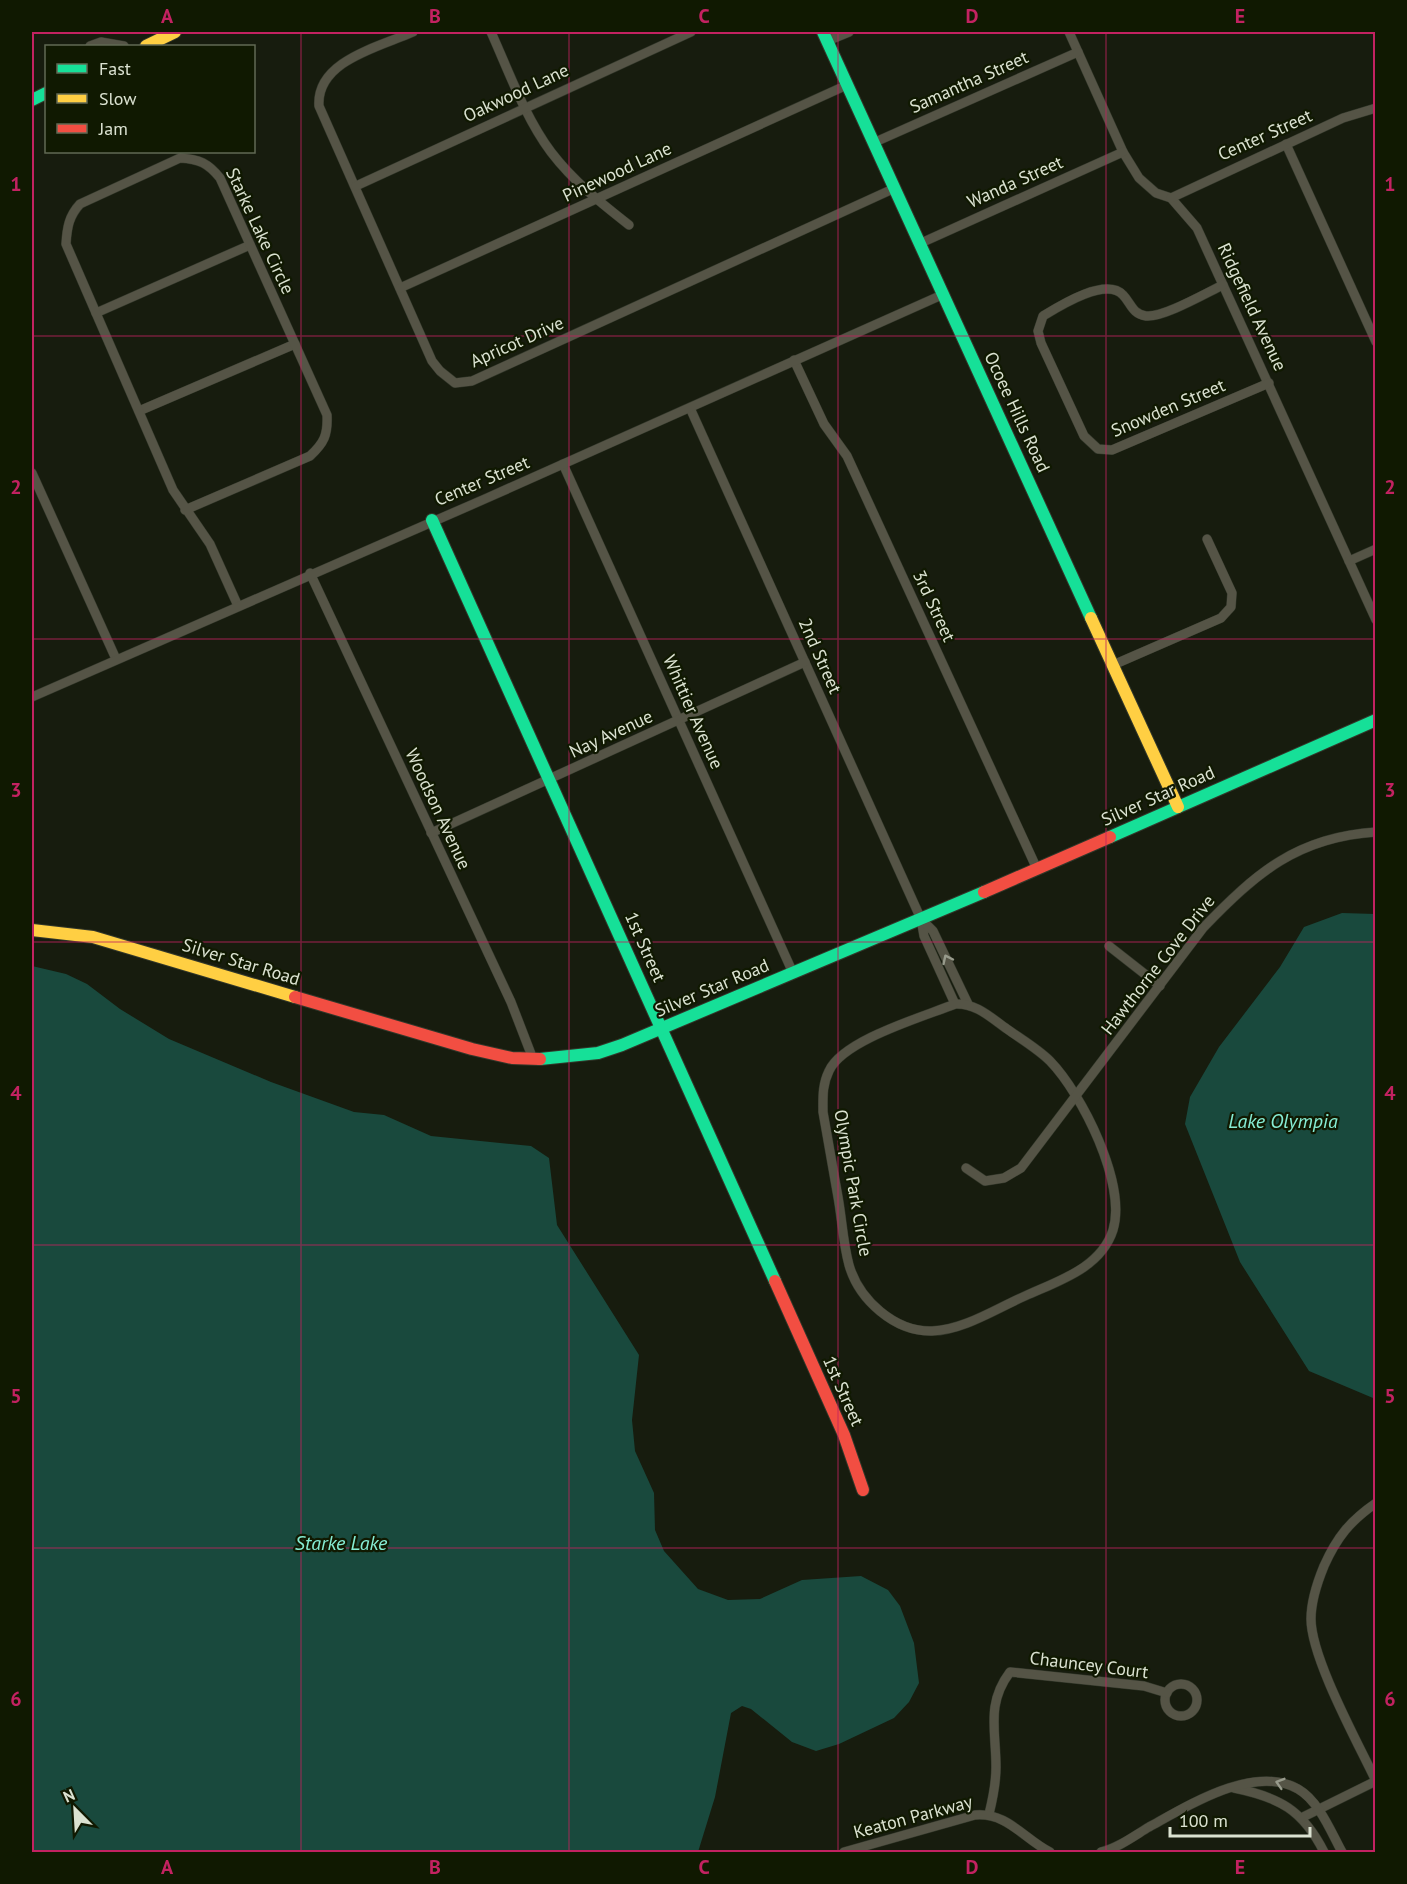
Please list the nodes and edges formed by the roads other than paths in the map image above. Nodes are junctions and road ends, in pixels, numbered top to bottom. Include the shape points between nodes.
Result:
1 (175, 32) edge
2 (413, 32) edge
3 (491, 32) edge
4 (691, 32) edge
5 (849, 32) edge
6 (1069, 32) edge
7 (825, 36) edge
8 (93, 45) edge
9 (118, 45) edge
10 (148, 45) edge
11 (1078, 51) junction
12 (847, 85) junction
13 (525, 107) junction
14 (1376, 108) edge
15 (873, 143) junction
16 (1286, 144) junction
17 (1123, 152) junction
18 (356, 186) junction
19 (895, 188) junction
20 (1171, 198) junction
21 (597, 200) junction
22 (629, 225) dead end
23 (921, 243) junction
24 (250, 245) junction
25 (1223, 285) junction
26 (400, 288) junction
27 (944, 294) junction
28 (96, 313) junction
29 (1376, 342) edge
30 (295, 344) junction
31 (794, 360) junction
32 (1269, 383) junction
33 (690, 408) junction
34 (139, 411) junction
35 (563, 464) junction
36 (32, 473) edge
37 (185, 510) junction
38 (432, 520) junction
39 (1207, 539) dead end
40 (1376, 549) edge
41 (1349, 561) junction
42 (310, 573) junction
43 (238, 606) junction
44 (1376, 620) edge
45 (116, 659) junction
46 (805, 662) junction
47 (1113, 665) junction
48 (32, 697) edge
49 (679, 720) junction
50 (1376, 720) edge
51 (551, 780) junction
52 (1178, 807) junction
53 (1376, 832) edge
54 (431, 833) junction
55 (1037, 869) junction
56 (921, 919) junction
57 (32, 930) edge
58 (1109, 946) dead end
59 (793, 973) junction
60 (1160, 986) junction
61 (955, 1004) junction
62 (968, 1004) junction
63 (662, 1028) junction
64 (533, 1059) junction
65 (1078, 1096) junction
66 (966, 1168) dead end
67 (863, 1490) dead end
68 (1376, 1503) edge
69 (1167, 1693) dead end
70 (1376, 1781) edge
71 (1234, 1788) junction
72 (1318, 1809) junction
73 (989, 1814) junction
74 (1301, 1818) junction
75 (844, 1852) edge
76 (1050, 1852) edge
77 (1101, 1852) edge
78 (1324, 1852) edge
79 (1342, 1852) edge

1 - 10 street
2 - 18 street, Apricot Drive via 338,66 326,76 318,93 319,106
3 - 13 street
4 - 13 street, Oakwood Lane
5 - 7 street
6 - 11 street, Ridgefield Avenue
7 - 12 street, Ocoee Hills Road
8 - 9 street
11 - 15 street, Samantha Street
11 - 17 street, Ridgefield Avenue
12 - 15 street, Ocoee Hills Road
12 - 21 street, Pinewood Lane
13 - 18 street, Oakwood Lane
13 - 21 street via 550,151
14 - 16 street, Center Street via 1342,118
15 - 19 street, Ocoee Hills Road
16 - 20 street, Center Street
16 - 29 street
17 - 20 street, Ridgefield Avenue via 1144,183
17 - 23 street, Wanda Street
18 - 26 street, Apricot Drive
19 - 23 street, Ocoee Hills Road
19 - 26 street, Apricot Drive via 472,381 455,383 440,371
20 - 25 street, Ridgefield Avenue via 1197,228
21 - 22 street
21 - 26 street, Pinewood Lane
23 - 27 street, Ocoee Hills Road
24 - 28 street
24 - 28 street, Starke Lake Circle via 220,178 208,164 180,158 80,204 73,212 66,244
24 - 30 street, Starke Lake Circle
25 - 32 street, Ridgefield Avenue
25 - 32 street, Snowden Street via 1146,316 1131,310 1124,295 1113,288 1100,288 1043,316 1038,331 1041,343 1084,436 1098,449 1112,450
27 - 31 street, Center Street
27 - 47 street, Ocoee Hills Road
28 - 34 street, Starke Lake Circle
30 - 34 street
30 - 37 street, Starke Lake Circle via 327,415 324,443 310,456
31 - 33 street, Center Street
31 - 55 street, 3rd Street via 824,424 847,456
32 - 41 street, Ridgefield Avenue
33 - 35 street, Center Street
33 - 46 street, 2nd Street
34 - 37 street, Starke Lake Circle
35 - 38 street, Center Street
35 - 49 street, Whittier Avenue
36 - 45 street
37 - 43 street, Starke Lake Circle via 210,544
38 - 42 street, Center Street
38 - 51 street, 1st Street
39 - 47 street via 1232,593 1230,607 1221,618
40 - 41 street
41 - 44 street, Ridgefield Avenue
42 - 43 street, Center Street
42 - 54 street, Woodson Avenue
43 - 45 street, Center Street
45 - 48 street, Center Street
46 - 49 street, Nay Avenue
46 - 56 street, 2nd Street
47 - 52 street, Ocoee Hills Road
49 - 51 street, Nay Avenue
49 - 59 street, Whittier Avenue
50 - 52 street, Silver Star Road
51 - 54 street, Nay Avenue
51 - 63 street, 1st Street
52 - 55 street, Silver Star Road
53 - 60 street, Hawthorne Cove Drive via 1343,834 1272,864 1203,928
54 - 64 street, Woodson Avenue via 511,1002
55 - 56 street, Silver Star Road
56 - 59 street, Silver Star Road
56 - 61 street via 924,936
62 -> 56 street via 933,931
57 - 64 street, Silver Star Road via 93,937 472,1049
58 - 60 street
59 - 63 street, Silver Star Road
60 - 65 street, Hawthorne Cove Drive
61 - 62 street, Olympic Park Circle
61 - 65 street, Olympic Park Circle via 849,1049 830,1069 822,1090 850,1266 862,1291 880,1312 905,1326 932,1331 958,1326 1077,1272 1099,1254 1113,1231 1117,1205 1111,1174
62 - 65 street, Olympic Park Circle via 1049,1059
63 - 64 street, Silver Star Road via 598,1053
63 - 67 street, 1st Street via 843,1435
65 - 66 street, Hawthorne Cove Drive via 1021,1168 1004,1178 986,1181
68 - 70 street via 1352,1520 1332,1548 1316,1586 1311,1620 1319,1656
69 - 73 street, Chauncey Court via 1144,1686 1010,1672 999,1686 993,1709 996,1768
70 - 72 street
72 -> 71 street via 1300,1789 1274,1779 1255,1780
71 - 74 street via 1280,1801
71 - 77 street via 1195,1802
72 - 74 street
72 - 79 street
73 - 75 street, Keaton Parkway
73 - 76 street, Keaton Parkway via 1004,1819
74 - 78 street

